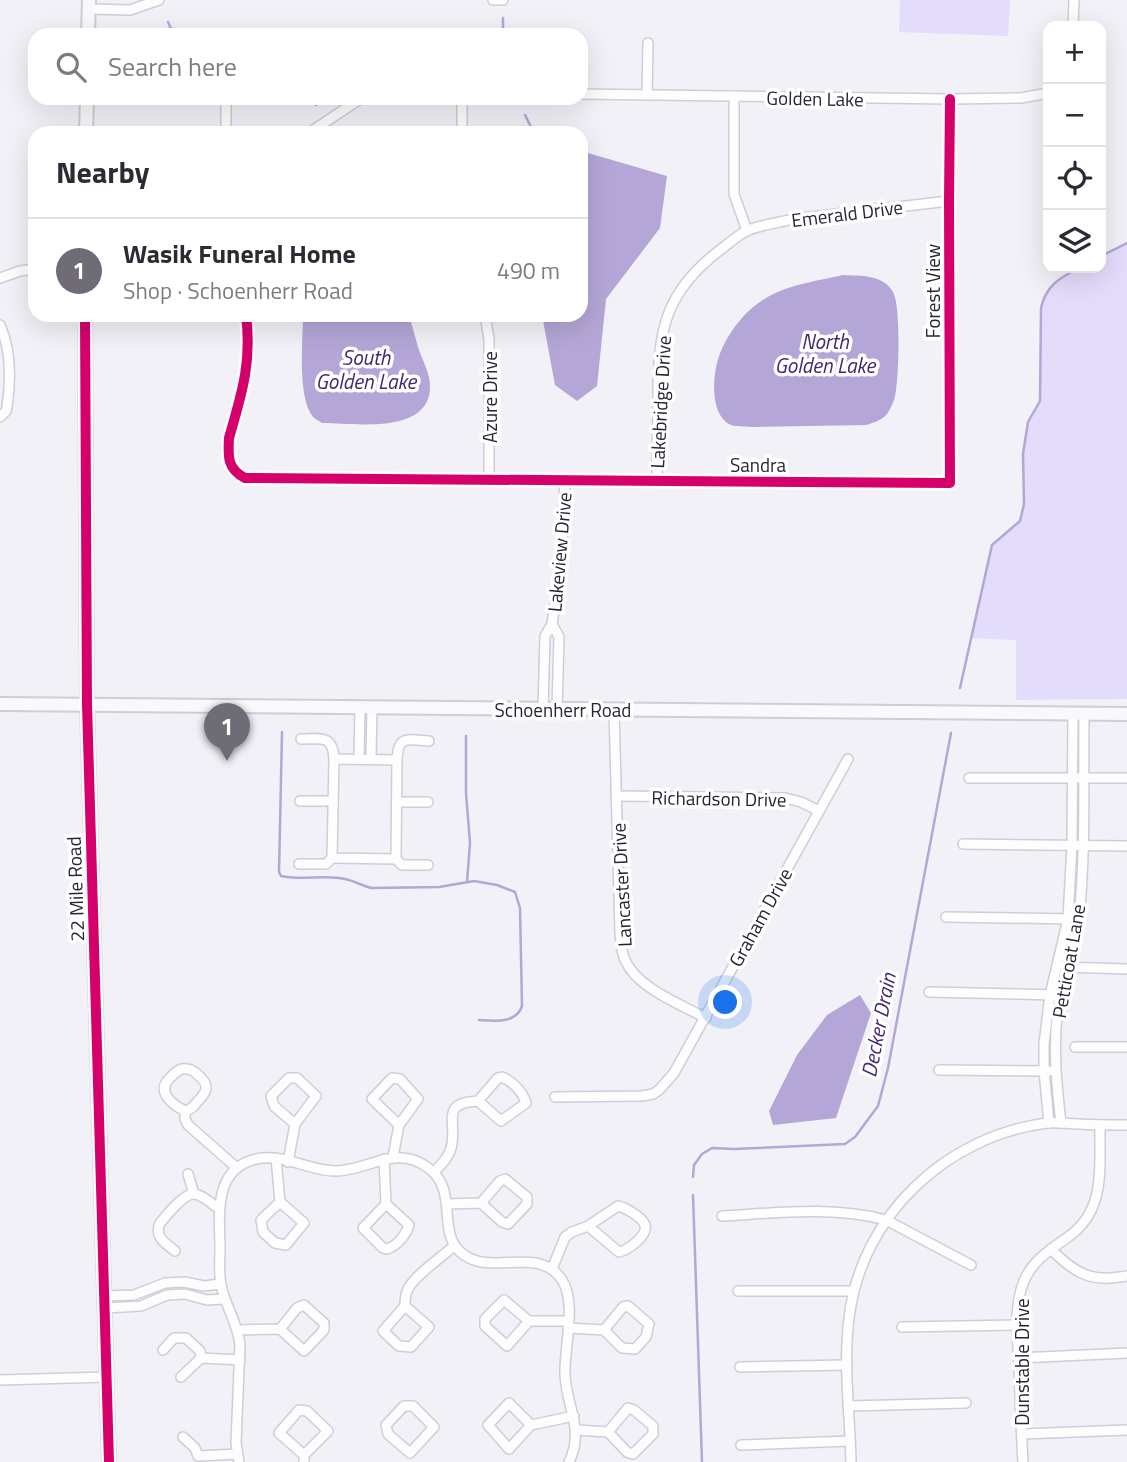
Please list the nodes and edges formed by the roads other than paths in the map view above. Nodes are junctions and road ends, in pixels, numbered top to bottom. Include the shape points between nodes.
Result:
1 (159, 0) edge
2 (493, 0) edge
3 (503, 0) edge
4 (1073, 0) edge
5 (89, 5) edge
6 (1073, 21) edge
7 (88, 28) edge
8 (648, 43) dead end
9 (588, 94) edge
10 (1043, 94) edge
11 (647, 95) junction
12 (734, 96) junction
13 (950, 99) junction
14 (87, 105) edge
15 (226, 105) edge
16 (351, 105) edge
17 (462, 105) edge
18 (86, 126) edge
19 (226, 126) edge
20 (320, 126) edge
21 (462, 126) edge
22 (949, 201) junction
23 (747, 231) junction
24 (28, 270) edge
25 (0, 278) edge
26 (85, 322) edge
27 (247, 322) edge
28 (486, 322) edge
29 (0, 325) edge
30 (0, 417) edge
31 (489, 480) junction
32 (565, 481) junction
33 (657, 481) junction
34 (950, 483) joint
35 (552, 624) junction
36 (0, 704) edge
37 (87, 704) junction
38 (366, 707) junction
39 (543, 709) junction
40 (557, 709) junction
41 (614, 710) junction
42 (1078, 713) junction
43 (1127, 714) edge
44 (301, 739) dead end
45 (429, 741) dead end
46 (334, 759) junction
47 (359, 759) junction
48 (371, 759) junction
49 (848, 759) dead end
50 (397, 760) junction
51 (969, 778) dead end
52 (1077, 778) junction
53 (1127, 778) edge
54 (617, 796) junction
55 (300, 801) dead end
56 (333, 801) junction
57 (397, 802) junction
58 (428, 802) dead end
59 (819, 811) junction
60 (963, 844) dead end
61 (1072, 845) junction
62 (1082, 845) junction
63 (1127, 846) edge
64 (332, 859) junction
65 (396, 859) junction
66 (299, 864) dead end
67 (428, 865) dead end
68 (946, 917) dead end
69 (1068, 919) junction
70 (1079, 919) junction
71 (1056, 967) junction
72 (1067, 967) junction
73 (1127, 969) edge
74 (929, 992) dead end
75 (1055, 995) junction
76 (706, 1018) junction
77 (1075, 1047) dead end
78 (1127, 1047) edge
79 (939, 1070) dead end
80 (1044, 1071) junction
81 (1055, 1071) junction
82 (555, 1097) dead end
83 (478, 1101) junction
84 (185, 1111) junction
85 (1049, 1123) junction
86 (295, 1124) junction
87 (1060, 1124) junction
88 (399, 1125) junction
89 (1100, 1125) junction
90 (1127, 1125) edge
91 (276, 1158) junction
92 (389, 1158) junction
93 (288, 1162) junction
94 (237, 1168) junction
95 (434, 1172) junction
96 (188, 1174) dead end
97 (194, 1194) junction
98 (280, 1202) junction
99 (481, 1203) junction
100 (386, 1204) junction
101 (447, 1204) junction
102 (219, 1209) junction
103 (722, 1216) dead end
104 (886, 1220) junction
105 (588, 1226) junction
106 (454, 1246) junction
107 (1051, 1249) junction
108 (175, 1251) dead end
109 (971, 1265) dead end
110 (552, 1269) junction
111 (1127, 1276) edge
112 (166, 1283) junction
113 (220, 1284) junction
114 (738, 1291) dead end
115 (853, 1291) junction
116 (167, 1295) junction
117 (224, 1299) junction
118 (104, 1302) junction
119 (405, 1306) junction
120 (529, 1321) junction
121 (568, 1325) junction
122 (1018, 1325) junction
123 (902, 1327) dead end
124 (280, 1329) junction
125 (238, 1330) junction
126 (604, 1330) junction
127 (163, 1350) dead end
128 (1127, 1353) edge
129 (201, 1358) junction
130 (1018, 1358) junction
131 (240, 1360) junction
132 (847, 1365) junction
133 (740, 1367) dead end
134 (107, 1377) junction
135 (181, 1377) dead end
136 (0, 1380) edge
137 (966, 1403) dead end
138 (849, 1406) junction
139 (574, 1416) junction
140 (531, 1425) junction
141 (576, 1430) junction
142 (1127, 1430) edge
143 (608, 1432) junction
144 (1021, 1434) junction
145 (183, 1437) dead end
146 (850, 1441) junction
147 (741, 1445) dead end
148 (238, 1458) edge
149 (410, 1458) edge
150 (197, 1459) edge
151 (304, 1459) edge
152 (109, 1462) edge
153 (569, 1462) edge
154 (851, 1462) edge
155 (1023, 1462) edge

1 - 5 street via 130,10
2 - 3 street
4 - 6 street
5 - 7 street
8 - 11 street
9 - 11 street, Golden Lake
10 - 13 street, Golden Lake
11 - 12 street, Golden Lake
12 - 13 street, Golden Lake
12 - 23 street via 734,194
13 - 22 street, Forest View
14 - 18 street
15 - 19 street
16 - 20 street
17 - 21 street
22 - 23 street, Emerald Drive via 793,219
22 - 34 street, Forest View
23 - 33 street, Lakebridge Drive via 697,268 668,313 659,349
24 - 25 street
26 - 37 street, 22 Mile Road
27 - 31 street via 248,362 229,438 234,472 245,478
28 - 31 street, Azure Drive
29 - 30 street via 8,352 9,384 7,407
31 - 32 street, Sandra
32 - 33 street, Sandra
32 - 35 street, Lakeview Drive
33 - 34 street, Sandra
35 - 39 street, Lakeview Drive via 545,636
35 - 40 street, Lakeview Drive via 559,637
36 - 37 street, Schoenherr Road
37 - 38 street, Schoenherr Road
37 - 118 street, 22 Mile Road
38 - 39 street, Schoenherr Road
38 - 47 street
38 - 48 street
39 - 40 street, Schoenherr Road
40 - 41 street, Schoenherr Road
41 - 42 street, Schoenherr Road
41 - 54 street, Lancaster Drive
42 - 43 street, Schoenherr Road
42 - 52 street, Petticoat Lane
44 - 46 street via 326,740
45 - 50 street via 404,740
46 - 47 street
46 - 56 street
47 - 48 street
48 - 50 street
49 - 59 street, Graham Drive
50 - 57 street
51 - 52 street
52 - 53 street
52 - 61 street, Petticoat Lane
52 - 62 street, Petticoat Lane
54 - 59 street, Richardson Drive via 785,798
54 - 76 street, Lancaster Drive via 624,958 647,985
55 - 56 street
56 - 64 street
57 - 58 street
57 - 65 street
59 - 76 street, Graham Drive
60 - 61 street
61 - 62 street
61 - 69 street, Petticoat Lane
62 - 63 street
62 - 70 street, Petticoat Lane
64 - 65 street
64 - 66 street via 326,864
65 - 67 street via 402,865
68 - 69 street
69 - 70 street
69 - 71 street, Petticoat Lane
70 - 72 street, Petticoat Lane
71 - 72 street
71 - 75 street, Petticoat Lane
72 - 73 street
72 - 75 street, Petticoat Lane
74 - 75 street
75 - 80 street, Petticoat Lane via 1044,1044
75 - 81 street, Petticoat Lane
76 - 82 street, Graham Drive via 674,1073 653,1094
77 - 78 street
79 - 80 street
80 - 81 street
80 - 85 street, Petticoat Lane
81 - 87 street, Petticoat Lane
83 - 83 street via 501,1121 526,1103 519,1090 502,1077
83 - 95 street via 461,1103 454,1110 451,1149
84 - 84 street via 206,1088 205,1081 184,1068 166,1082 164,1090 165,1096
84 - 94 street via 190,1126
85 - 87 street
85 - 104 street via 1004,1133 961,1151 917,1184
86 - 86 street via 316,1096 297,1078 289,1078 271,1096 274,1106
86 - 93 street
87 - 89 street
88 - 88 street via 418,1099 400,1079 392,1078 372,1099
88 - 92 street
89 - 90 street
89 - 107 street, Dunstable Drive via 1099,1179 1092,1211 1077,1230
91 - 93 street
91 - 94 street via 253,1160
91 - 98 street
92 - 93 street via 336,1171
92 - 95 street via 414,1160
92 - 100 street
94 - 102 street via 224,1185
95 - 101 street via 444,1187
96 - 97 street
97 - 102 street
97 - 108 street via 184,1197 158,1228 160,1237
98 - 98 street via 304,1223 286,1245 262,1232 261,1220
99 - 99 street via 508,1224 527,1205 527,1196 505,1179
99 - 101 street
100 - 100 street via 363,1228 387,1249 409,1225
101 - 106 street
102 - 113 street
103 - 104 street via 831,1212
104 - 109 street
104 - 115 street via 864,1258
105 - 105 street via 619,1252 631,1248 646,1228 627,1208 618,1206
105 - 110 street via 565,1237
106 - 110 street via 478,1262 538,1263
106 - 119 street via 411,1283
107 - 111 street via 1082,1274
107 - 122 street, Dunstable Drive via 1022,1284
110 - 121 street via 568,1296
112 - 113 street
112 - 116 street
112 - 118 street
113 - 117 street
114 - 115 street
115 - 132 street
116 - 117 street
116 - 118 street via 141,1306
117 - 125 street
118 - 134 street, 22 Mile Road
119 - 119 street via 429,1327 411,1347 399,1346 383,1331
120 - 120 street via 507,1346 485,1326 485,1319 504,1300
120 - 121 street
121 - 126 street
121 - 139 street via 565,1383
122 - 123 street
122 - 130 street, Dunstable Drive
124 - 124 street via 304,1351 324,1330 324,1323 304,1305
124 - 125 street
125 - 131 street
126 - 126 street via 622,1348 635,1349 646,1337 649,1324 628,1306
127 - 129 street via 174,1338 186,1338 200,1350
128 - 130 street
129 - 131 street
129 - 135 street
130 - 144 street, Dunstable Drive
131 - 148 street
132 - 133 street
132 - 138 street
134 - 136 street
134 - 152 street, 22 Mile Road
137 - 138 street
138 - 146 street
139 - 140 street
139 - 141 street
140 - 140 street via 509,1449 488,1425 509,1403
141 - 143 street
141 - 153 street
142 - 144 street
143 - 143 street via 633,1454 653,1434 653,1426 628,1408
144 - 155 street, Dunstable Drive
145 - 150 street via 195,1448
146 - 147 street
146 - 154 street
148 - 150 street
149 - 149 street via 434,1427 413,1406 404,1406 386,1425 388,1434
151 - 151 street via 328,1430 307,1411 299,1410 279,1433

